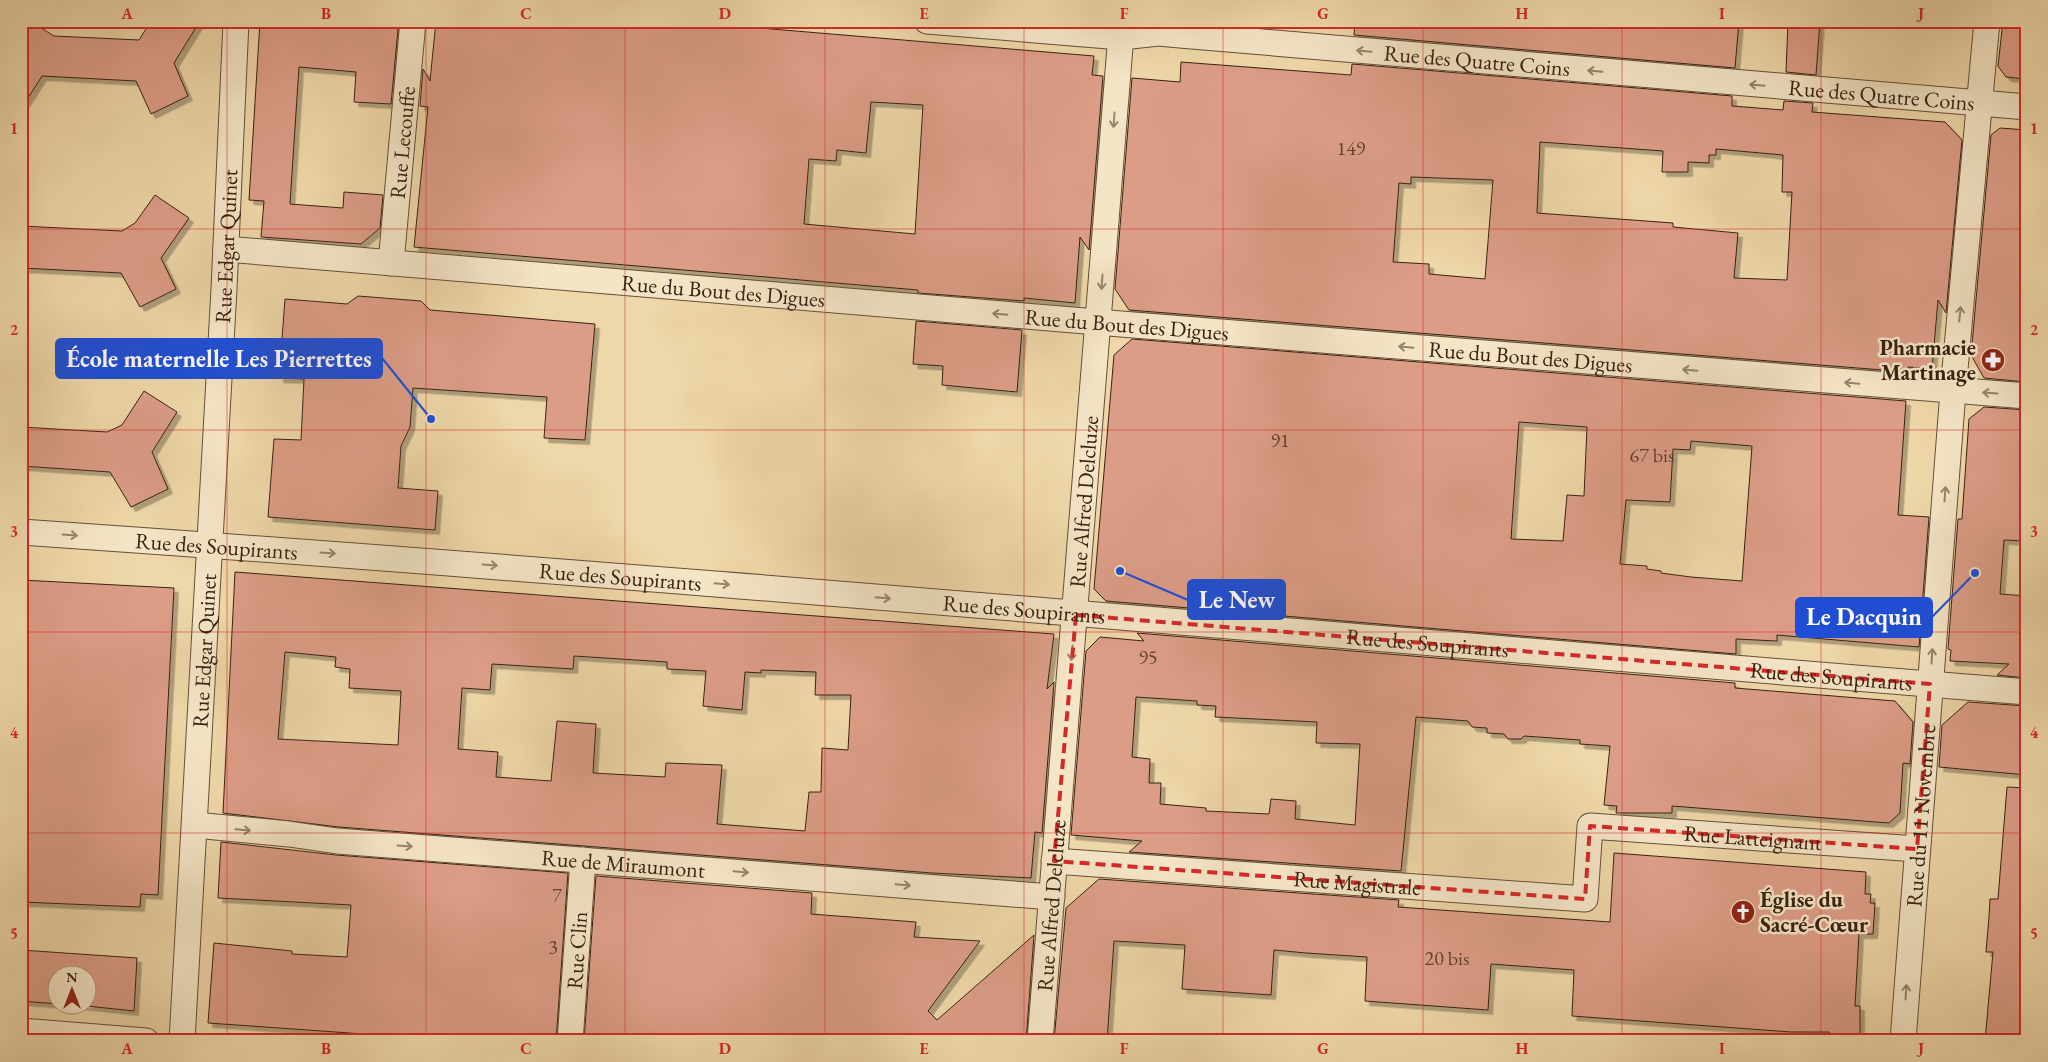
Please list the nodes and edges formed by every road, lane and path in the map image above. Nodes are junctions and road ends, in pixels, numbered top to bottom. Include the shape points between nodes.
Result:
1 (236, 21) edge
2 (413, 21) edge
3 (927, 21) edge
4 (1987, 21) edge
5 (1121, 29) edge
6 (1980, 104) junction
7 (2027, 107) edge
8 (226, 249) junction
9 (391, 263) junction
10 (1100, 322) junction
11 (1953, 391) junction
12 (2027, 396) edge
13 (21, 532) edge
14 (209, 545) junction
15 (1076, 615) junction
16 (1930, 684) junction
17 (2027, 692) edge
18 (195, 825) junction
19 (1590, 826) joint
20 (1917, 849) junction
21 (582, 860) junction
22 (1054, 861) junction
23 (1052, 897) junction
24 (21, 1031) edge
25 (146, 1041) edge
26 (182, 1041) edge
27 (570, 1041) edge
28 (1040, 1041) edge
29 (1903, 1041) edge

1 - 8 street, Rue Edgar Quinet
2 - 9 street, Rue Lecouffe
3 - 5 street, Rue des Quatre Coins
4 - 6 street, Rue du 11 Novembre
6 -> 5 street, Rue des Quatre Coins
5 -> 10 street, Rue Alfred Delcluze
6 - 7 street, Rue des Quatre Coins
11 -> 6 street, Rue du 11 Novembre
8 - 9 street, Rue du Bout des Digues
8 - 14 street, Rue Edgar Quinet
10 -> 9 street, Rue du Bout des Digues
11 -> 10 street, Rue du Bout des Digues
10 - 15 street, Rue Alfred Delcluze
12 -> 11 street, Rue du Bout des Digues
16 -> 11 street, Rue du 11 Novembre
13 -> 14 street, Rue des Soupirants
14 -> 15 street, Rue des Soupirants via 622,575
14 - 18 street, Rue Edgar Quinet
15 - 16 street, Rue des Soupirants
15 -> 22 street, Rue Alfred Delcluze
16 - 17 street, Rue des Soupirants
16 - 20 street, Rue du 11 Novembre
18 -> 21 street, Rue de Miraumont via 337,841
18 - 26 street, Rue Edgar Quinet
19 - 20 street, Rue Latteignant
19 - 22 street, Rue Magistrale via 1585,900
29 -> 20 street, Rue du 11 Novembre
21 -> 23 street, Rue de Miraumont
21 - 27 street, Rue Clin
22 - 23 street, Rue Alfred Delcluze
23 - 28 street, Rue Alfred Delcluze
24 - 25 street

